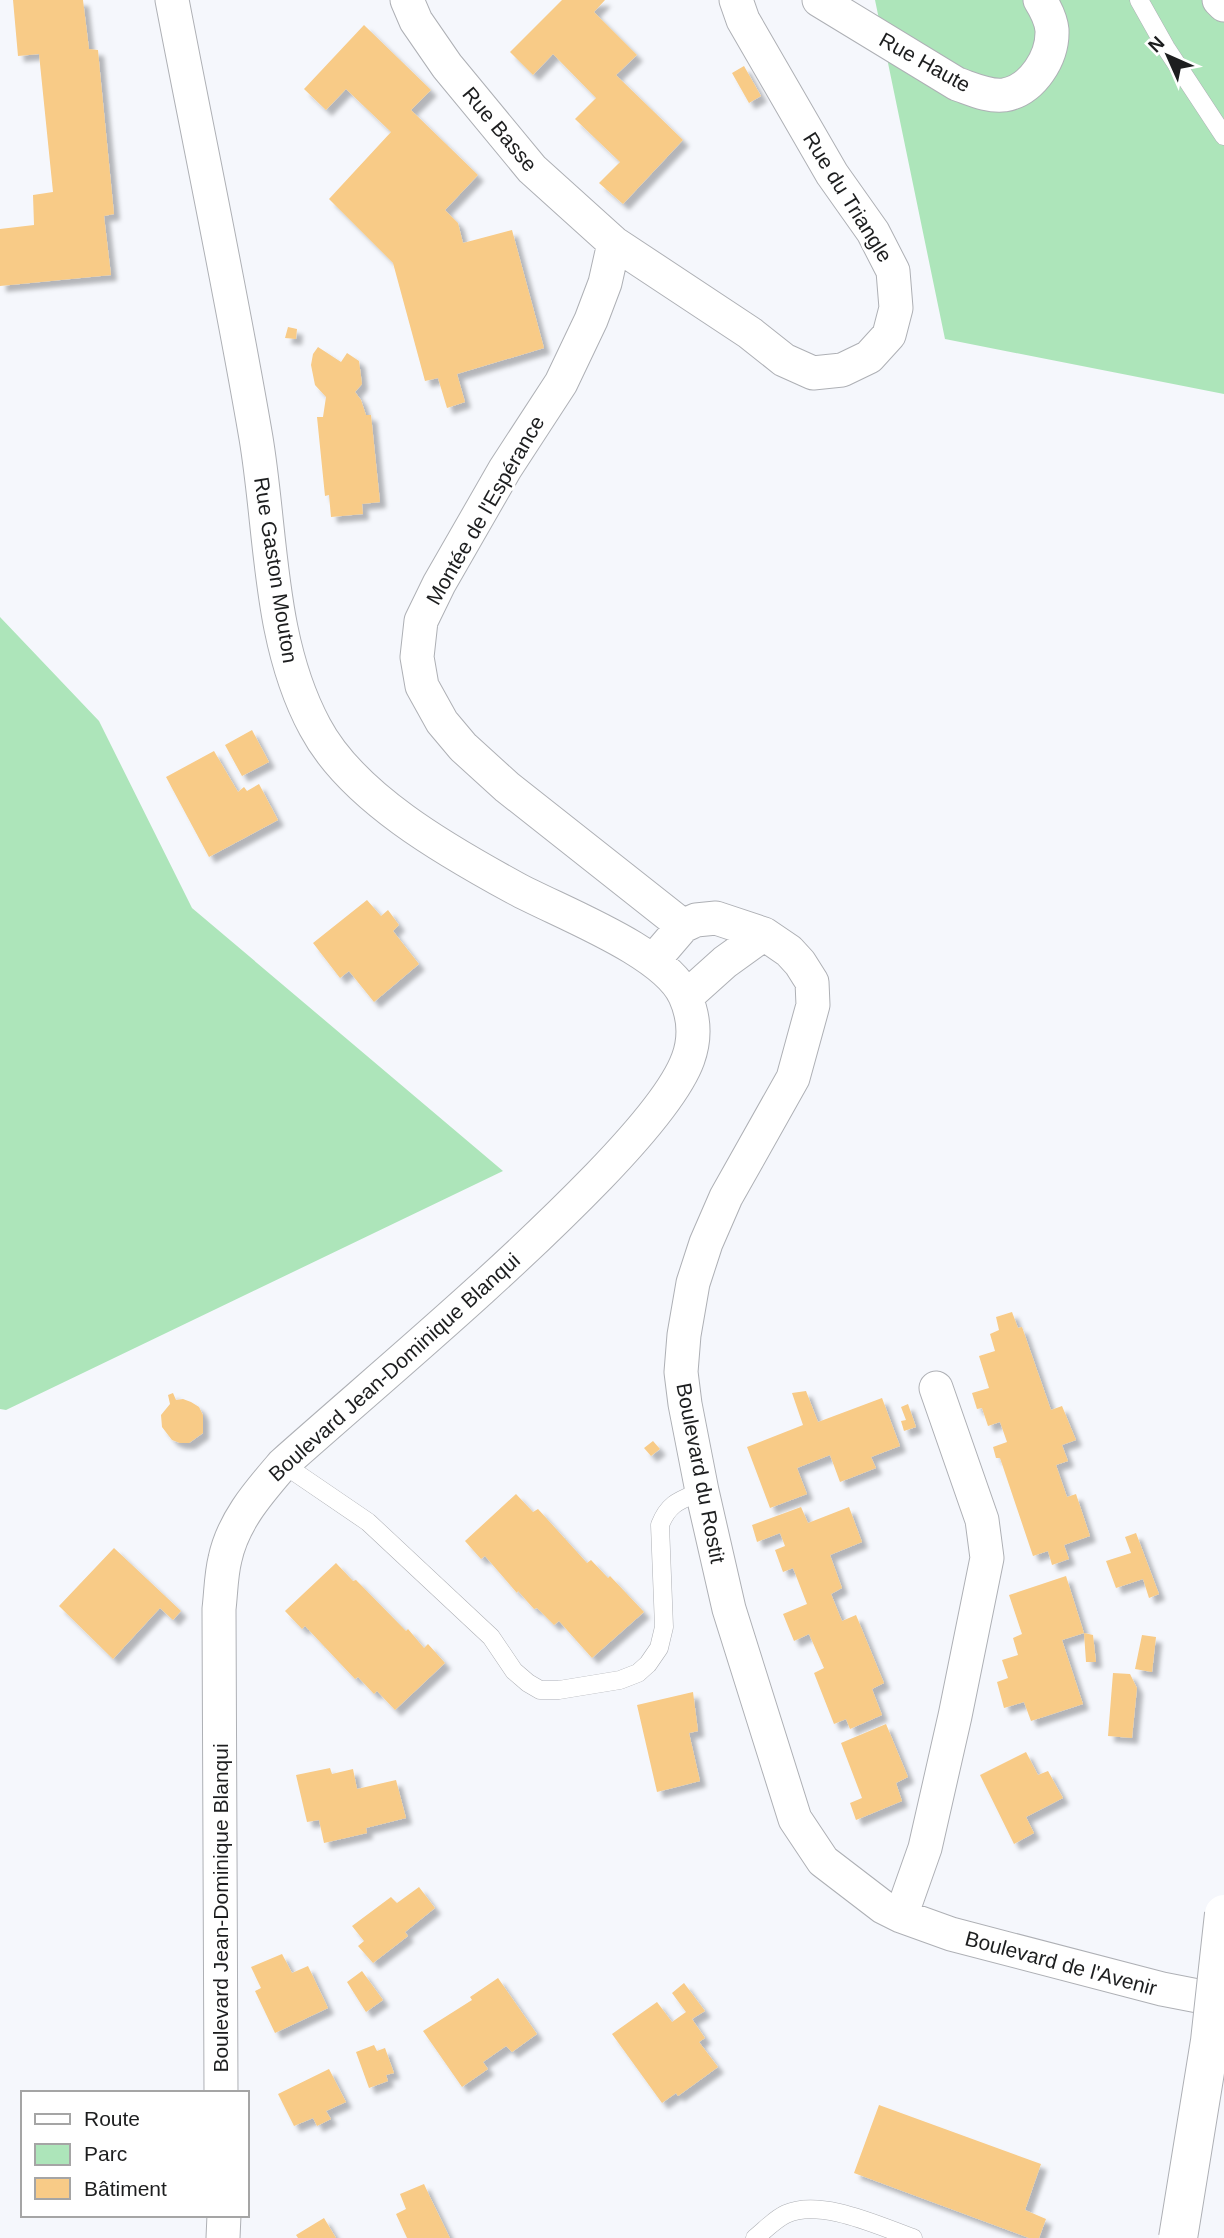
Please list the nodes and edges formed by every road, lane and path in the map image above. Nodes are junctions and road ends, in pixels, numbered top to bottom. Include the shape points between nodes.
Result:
1 (172, 0) edge
2 (407, 0) edge
3 (736, 0) edge
4 (819, 0) edge
5 (1040, 0) edge
6 (1139, 0) edge
7 (1219, 0) edge
8 (1224, 5) edge
9 (1224, 135) edge
10 (614, 243) junction
11 (683, 926) junction
12 (764, 933) junction
13 (653, 961) junction
14 (686, 997) junction
15 (936, 1388) dead end
16 (283, 1464) junction
17 (702, 1491) junction
18 (1224, 1914) edge
19 (901, 1916) junction
20 (1224, 2001) edge
21 (221, 2091) edge
22 (224, 2217) edge
23 (223, 2238) edge
24 (755, 2238) edge
25 (913, 2238) edge
26 (1178, 2238) edge

1 - 13 street, Rue Gaston Mouton via 256,439 281,630 297,690 317,732 341,766 414,828 469,863
2 - 10 street, Rue Basse via 416,22 447,66 532,169
3 - 10 street, Rue du Triangle via 758,48 893,271 896,308 888,335 869,357 842,370 813,373 784,360
4 - 5 street, Rue Haute via 957,84 1005,95 1027,84 1041,70 1051,43 1052,27
6 - 9 lane
7 - 8 street
10 - 11 street, Montée de l'Espérance via 591,320 561,383 439,584 421,621 417,657 422,685 442,722 463,747
11 - 12 street, Boulevard du Rostit via 696,919 716,918
11 - 13 street
12 - 14 street
12 - 17 street, Boulevard du Rostit via 800,962 812,982 813,1005 793,1077 726,1197 693,1283 681,1372
13 - 14 street, Boulevard Jean-Dominique Blanqui via 678,983
14 - 16 street, Boulevard Jean-Dominique Blanqui via 695,1028 688,1060 625,1148 492,1279
15 - 19 street via 982,1521 987,1558 925,1848
16 - 17 lane via 368,1522 491,1637 514,1671 540,1690 620,1680 648,1664 659,1648 664,1627 660,1525 674,1503
16 - 21 street, Boulevard Jean-Dominique Blanqui via 240,1519 225,1557 219,1609
17 - 19 street, Boulevard du Rostit via 729,1609 795,1819 823,1861
18 - 26 highway, bridge via 1210,2040
19 - 20 street, Boulevard de l'Avenir via 951,1934
22 - 23 street
24 - 25 lane via 785,2214 805,2209 842,2213

